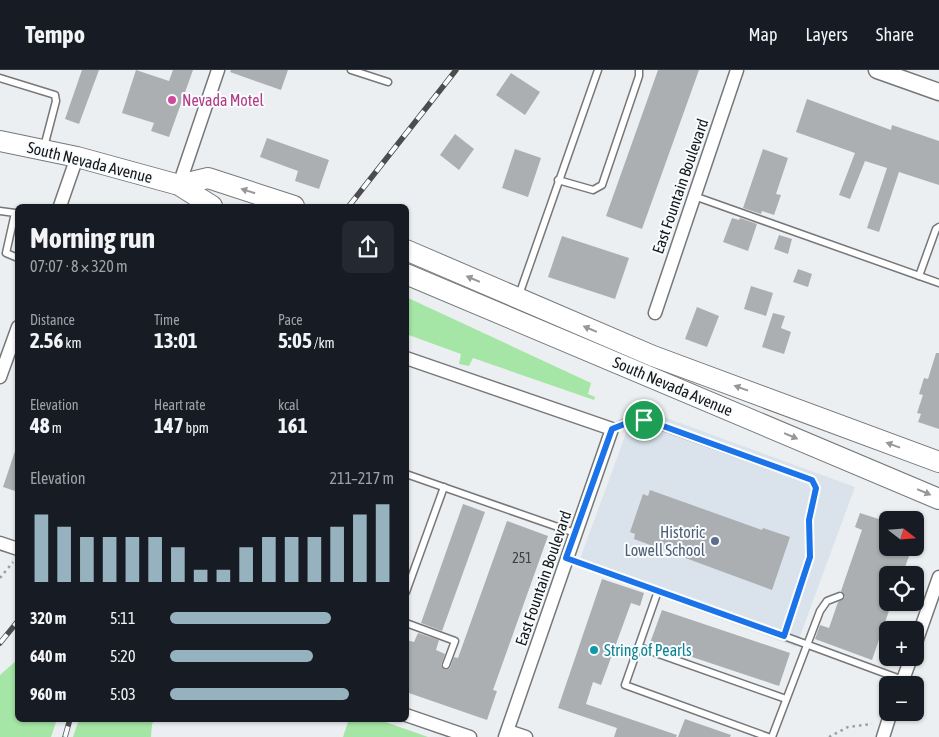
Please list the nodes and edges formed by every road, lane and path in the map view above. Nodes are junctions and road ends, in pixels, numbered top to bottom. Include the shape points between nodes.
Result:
1 (218, 70) edge
2 (350, 70) edge
3 (598, 70) edge
4 (639, 70) edge
5 (737, 70) edge
6 (877, 70) edge
7 (0, 78) edge
8 (388, 82) dead end
9 (939, 92) edge
10 (0, 141) edge
11 (43, 150) junction
12 (77, 157) junction
13 (558, 180) junction
14 (179, 185) junction
15 (694, 196) junction
16 (61, 204) edge
17 (209, 204) edge
18 (288, 204) edge
19 (0, 210) edge
20 (939, 227) edge
21 (409, 251) edge
22 (3, 253) edge
23 (15, 257) edge
24 (409, 275) edge
25 (919, 276) junction
26 (939, 283) edge
27 (518, 298) junction
28 (655, 313) dead end
29 (15, 333) edge
30 (3, 359) edge
31 (409, 359) edge
32 (0, 377) edge
33 (612, 429) junction
34 (939, 462) edge
35 (409, 475) edge
36 (444, 488) junction
37 (939, 499) edge
38 (575, 533) junction
39 (0, 543) edge
40 (15, 548) edge
41 (566, 558) junction
42 (15, 560) edge
43 (939, 577) edge
44 (0, 578) edge
45 (409, 584) edge
46 (658, 591) junction
47 (840, 596) dead end
48 (923, 621) edge
49 (409, 624) edge
50 (784, 636) junction
51 (805, 645) junction
52 (639, 647) junction
53 (446, 665) dead end
54 (884, 676) edge
55 (786, 699) junction
56 (409, 716) edge
57 (876, 716) dead end
58 (889, 721) edge
59 (506, 734) edge
60 (470, 737) edge
61 (526, 737) edge
62 (768, 737) edge
63 (772, 737) edge
64 (829, 737) edge
65 (883, 737) edge

1 - 14 street
2 - 8 lane
3 - 13 lane
4 - 13 lane via 602,185 594,190
5 - 15 street, East Fountain Boulevard
6 - 9 street
7 - 11 lane via 55,95
10 - 11 main road, South Nevada Avenue
11 - 12 main road, South Nevada Avenue
12 - 14 main road, South Nevada Avenue
12 - 16 street
13 - 27 lane
14 - 17 main road, South Nevada Avenue
18 -> 14 main road, South Nevada Avenue via 208,178
15 - 25 lane
15 - 28 street, East Fountain Boulevard
19 - 22 lane via 15,213
20 - 25 lane
27 -> 21 main road, South Nevada Avenue
22 - 23 lane
24 -> 37 main road, South Nevada Avenue
25 - 26 lane
34 -> 27 main road, South Nevada Avenue via 654,356
29 - 30 street
30 - 32 street
31 - 33 street
33 - 38 street, East Fountain Boulevard
33 - 50 lane via 628,421 644,420 812,480 816,488 809,520 810,557
35 - 36 lane
36 - 38 lane
36 - 45 lane
38 - 41 street, East Fountain Boulevard
39 - 40 street
41 - 46 lane
41 - 59 street, East Fountain Boulevard
42 - 44 path
43 - 48 street
46 - 50 lane
46 - 52 lane
47 - 51 lane via 824,604
49 - 53 lane via 455,641
50 - 51 lane
51 - 54 lane
51 - 55 lane
52 - 55 lane
52 - 62 lane via 625,685
55 - 63 lane
56 - 60 street
57 - 64 path via 873,724 848,727
58 - 65 street
59 - 61 street

